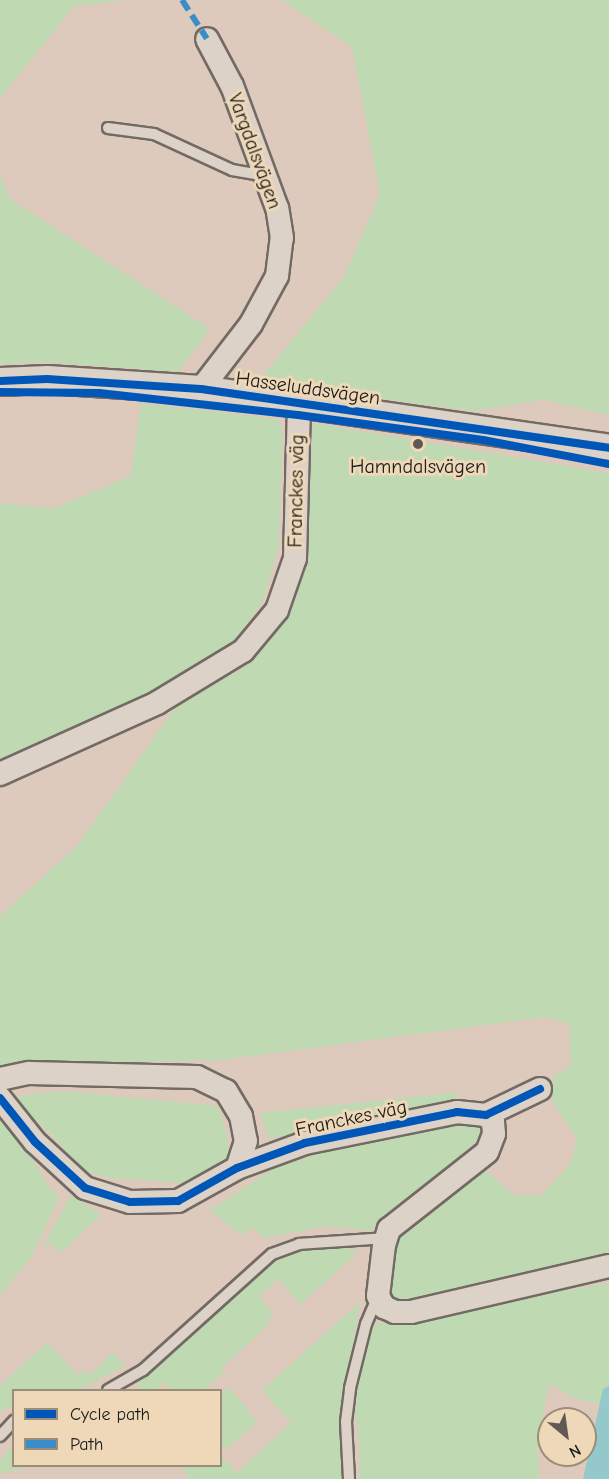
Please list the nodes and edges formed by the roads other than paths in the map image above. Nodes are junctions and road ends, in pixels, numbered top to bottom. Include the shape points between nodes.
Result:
1 (207, 39) dead end
2 (108, 128) dead end
3 (265, 176) junction
4 (0, 381) edge
5 (201, 389) junction
6 (299, 404) junction
7 (609, 448) edge
8 (0, 774) edge
9 (0, 1079) edge
10 (540, 1089) dead end
11 (0, 1098) edge
12 (486, 1115) junction
13 (237, 1168) junction
14 (386, 1238) junction
15 (609, 1266) edge
16 (378, 1296) junction
17 (110, 1389) edge
18 (12, 1423) edge
19 (0, 1436) edge
20 (349, 1479) edge

1 - 3 street, Vargdalsvägen via 232,86
2 - 3 lane via 154,134 231,170
3 - 5 street, Vargdalsvägen via 277,208 282,238 278,276 251,324
4 - 5 street, Hasseluddsvägen via 47,379
5 - 6 street, Hasseluddsvägen
6 - 7 street, Hasseluddsvägen
6 - 8 street, Franckes väg via 295,558 277,610 243,651 157,703
9 - 13 street via 28,1073 197,1077 226,1091 241,1116 246,1141
10 - 12 street, Franckes väg
11 - 13 street, Franckes väg via 35,1143 85,1188 130,1202 178,1202
12 - 13 street, Franckes väg via 457,1113 305,1143
12 - 14 street via 493,1122 494,1134 487,1152 415,1206 390,1229
14 - 16 street
14 - 17 lane via 299,1244 272,1254 142,1370
15 - 16 street via 411,1312 384,1307
16 - 20 lane via 366,1324 350,1388 346,1422
18 - 19 lane

